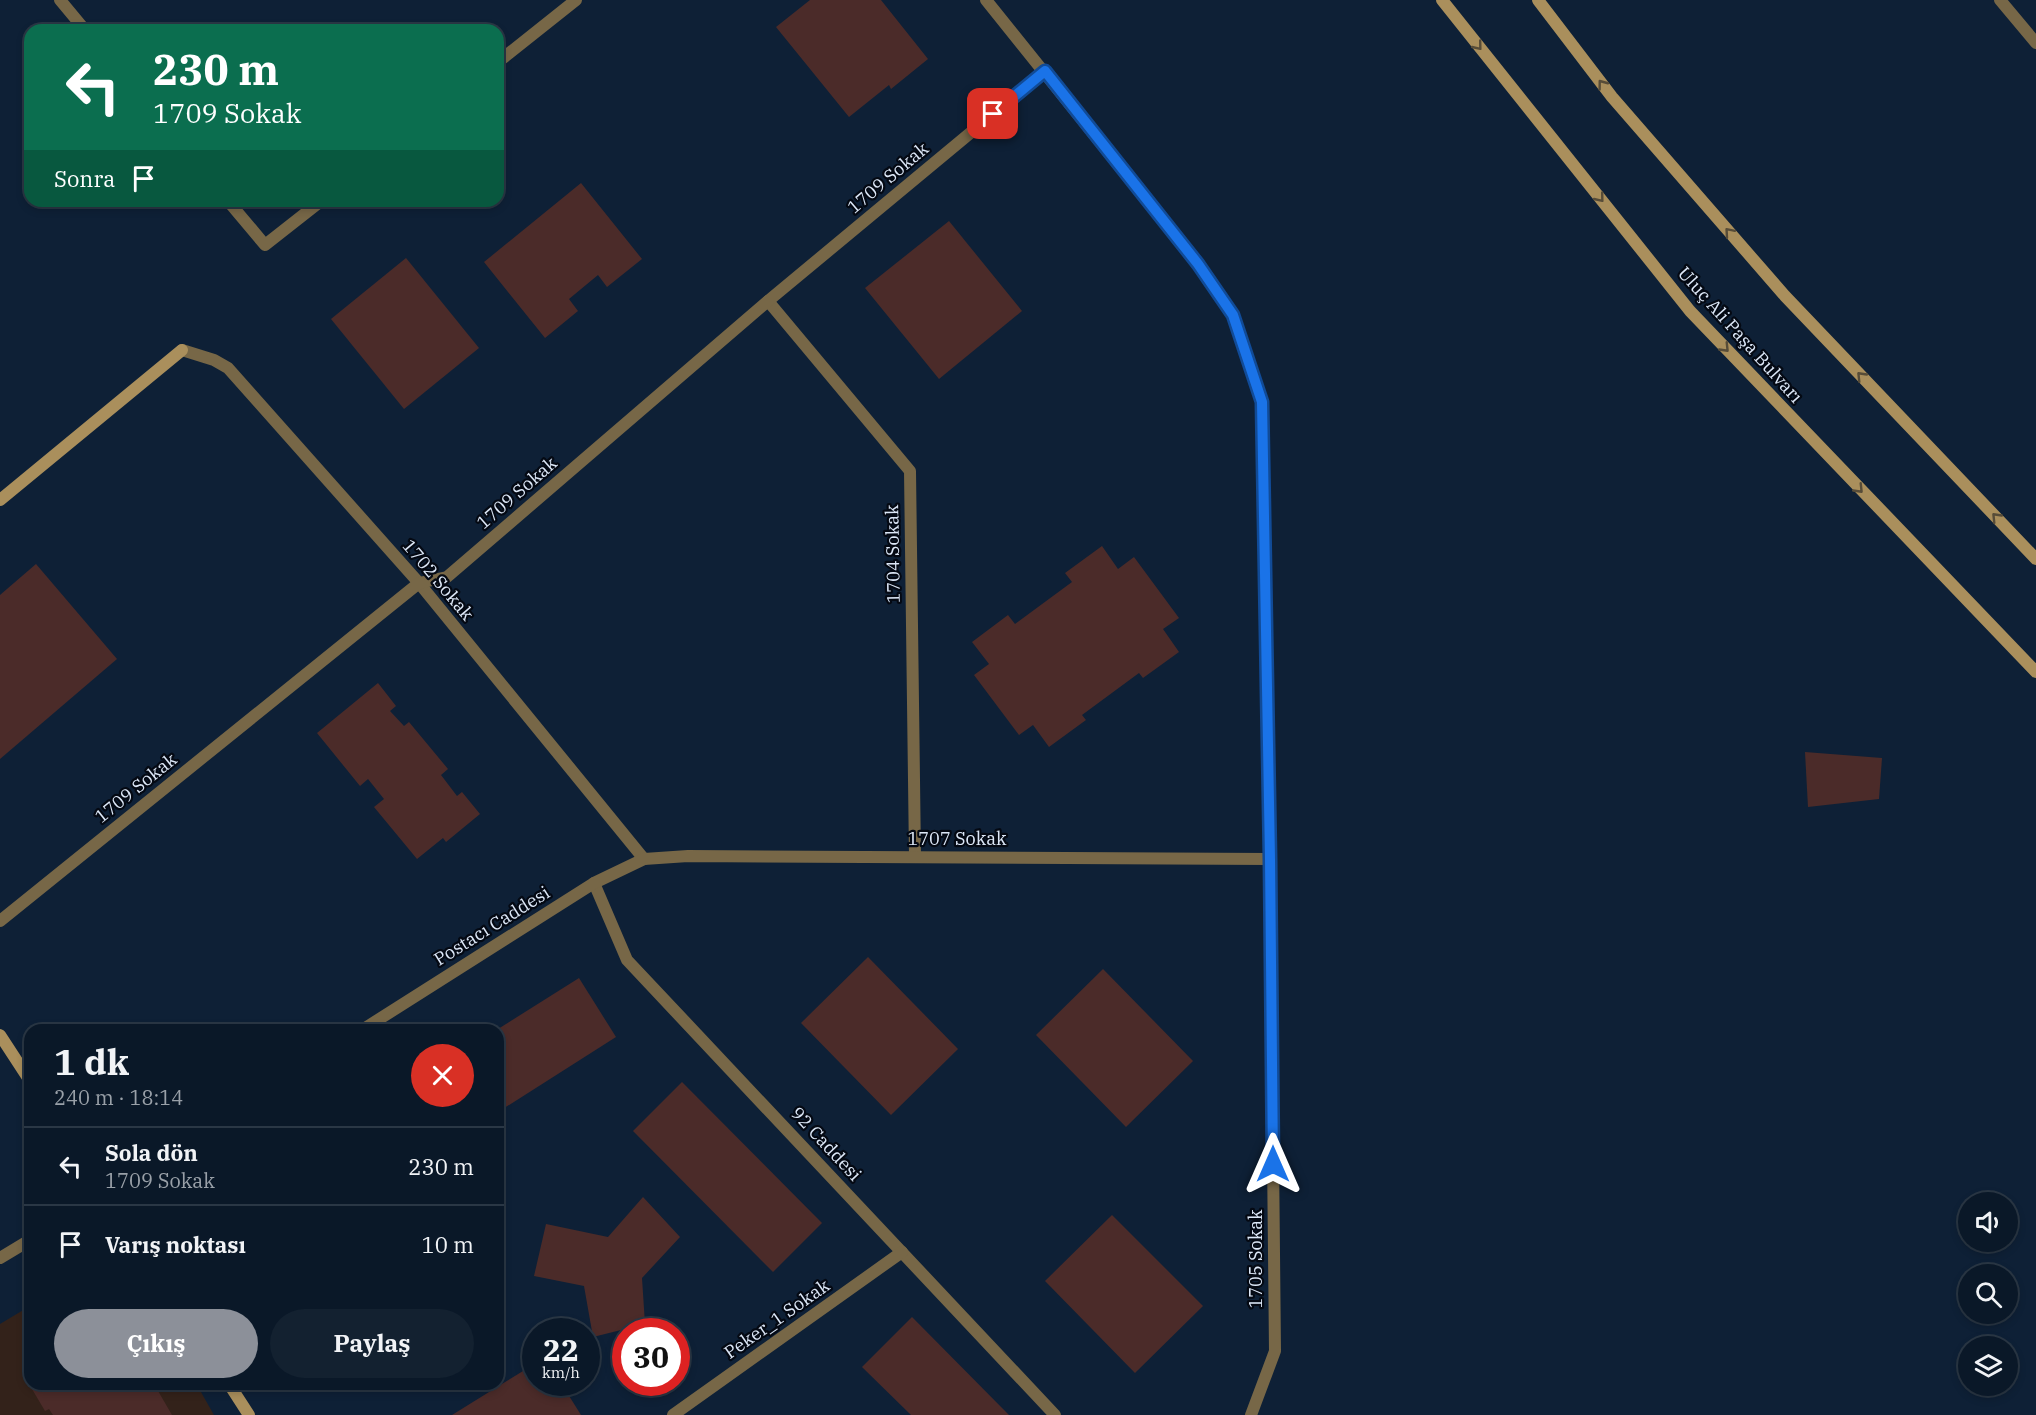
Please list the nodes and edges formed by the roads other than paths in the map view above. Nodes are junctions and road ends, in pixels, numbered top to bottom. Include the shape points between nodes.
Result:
1 (60, 0) edge
2 (576, 0) edge
3 (986, 0) edge
4 (1442, 0) edge
5 (1538, 0) edge
6 (2000, 0) edge
7 (80, 24) edge
8 (2036, 43) edge
9 (504, 57) edge
10 (1045, 71) junction
11 (233, 207) edge
12 (313, 207) edge
13 (768, 301) junction
14 (0, 500) edge
15 (2036, 559) edge
16 (419, 583) junction
17 (2036, 672) edge
18 (915, 857) junction
19 (644, 859) junction
20 (1270, 859) junction
21 (594, 883) junction
22 (0, 921) edge
23 (371, 1024) edge
24 (0, 1035) edge
25 (24, 1072) edge
26 (24, 1244) edge
27 (902, 1252) junction
28 (0, 1258) edge
29 (233, 1390) edge
30 (249, 1415) edge
31 (673, 1415) edge
32 (1055, 1415) edge
33 (1251, 1415) edge

1 - 7 street
2 - 9 street
3 - 10 street, 1705 Sokak
4 -> 17 street, Uluç Ali Paşa Bulvarı via 1690,311
15 -> 5 street via 1785,296 1612,97
6 - 8 street
10 - 13 street, 1709 Sokak
10 - 20 street, 1705 Sokak via 1198,264 1233,315 1262,402
11 - 12 street via 265,245
13 - 16 street, 1709 Sokak via 447,577
13 - 18 street, 1704 Sokak via 910,471
14 - 16 street, 1702 Sokak via 182,350 228,368
16 - 19 street, 1702 Sokak
16 - 22 street, 1709 Sokak
18 - 19 street, 1707 Sokak
18 - 20 street, 1707 Sokak
19 - 21 street, Postacı Caddesi
20 - 33 street, 1705 Sokak via 1275,1351
21 - 23 street, Postacı Caddesi
21 - 27 street, 92 Caddesi via 627,960
24 - 25 street
26 - 28 street
27 - 31 street, Peker_1 Sokak
27 - 32 street, 92 Caddesi
29 - 30 street

